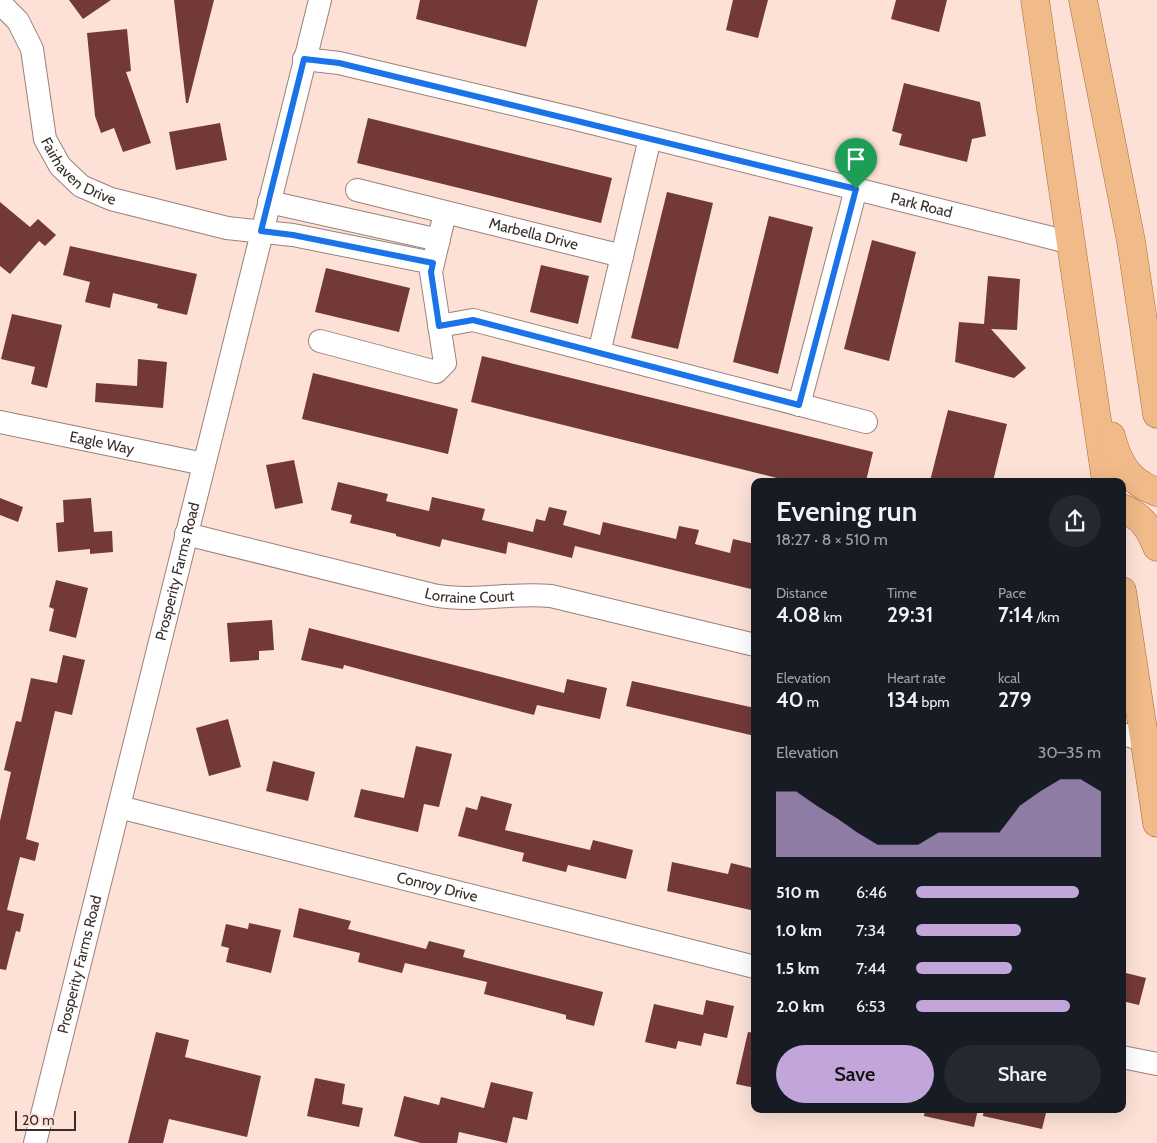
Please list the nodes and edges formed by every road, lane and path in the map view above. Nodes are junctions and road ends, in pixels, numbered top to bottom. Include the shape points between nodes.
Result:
1 (320, 0) edge
2 (1035, 0) edge
3 (1083, 0) edge
4 (0, 3) edge
5 (304, 59) junction
6 (650, 138) junction
7 (856, 189) junction
8 (356, 190) dead end
9 (269, 202) junction
10 (444, 213) junction
11 (261, 231) junction
12 (438, 240) junction
13 (1072, 244) junction
14 (622, 256) junction
15 (433, 263) junction
16 (439, 326) junction
17 (320, 341) dead end
18 (1088, 348) junction
19 (599, 353) junction
20 (799, 405) junction
21 (1157, 414) edge
22 (0, 422) edge
23 (866, 422) dead end
24 (204, 464) junction
25 (1106, 478) edge
26 (1157, 492) edge
27 (1126, 510) edge
28 (186, 534) junction
29 (1157, 548) edge
30 (1126, 621) edge
31 (751, 644) edge
32 (1141, 734) edge
33 (119, 807) junction
34 (1157, 823) edge
35 (751, 965) edge
36 (1126, 1058) edge
37 (1157, 1064) edge
38 (35, 1143) edge

1 - 5 street, Prosperity Farms Road
2 - 13 main road
3 - 21 main road via 1130,241
4 - 11 street, Fairhaven Drive via 18,21 32,49 45,138 60,166 81,186 111,199 227,228
5 - 6 street, Park Road via 339,63
5 - 9 street, Prosperity Farms Road
6 - 7 street, Park Road
6 - 14 street
7 - 13 street, Park Road
7 - 20 street
8 - 10 street, Marbella Drive
9 - 11 street, Prosperity Farms Road
9 - 12 street
10 - 12 street
10 - 14 street, Marbella Drive
11 - 15 street
11 - 24 street, Prosperity Farms Road
12 - 15 street
13 - 18 main road
14 - 19 street
15 - 16 street via 431,272
16 - 17 street via 445,363 436,372
16 - 19 street via 473,320
18 - 25 main road
18 - 26 main road via 1120,465 1131,478
19 - 20 street
20 - 23 street
22 - 24 street, Eagle Way
24 - 28 street, Prosperity Farms Road
27 - 29 main road via 1138,516 1149,528
28 - 31 street, Lorraine Court via 433,595 467,600 516,595 551,596
28 - 33 street, Prosperity Farms Road
30 - 32 main road
32 - 34 main road
33 - 35 street, Conroy Drive
33 - 38 street, Prosperity Farms Road
36 - 37 street

